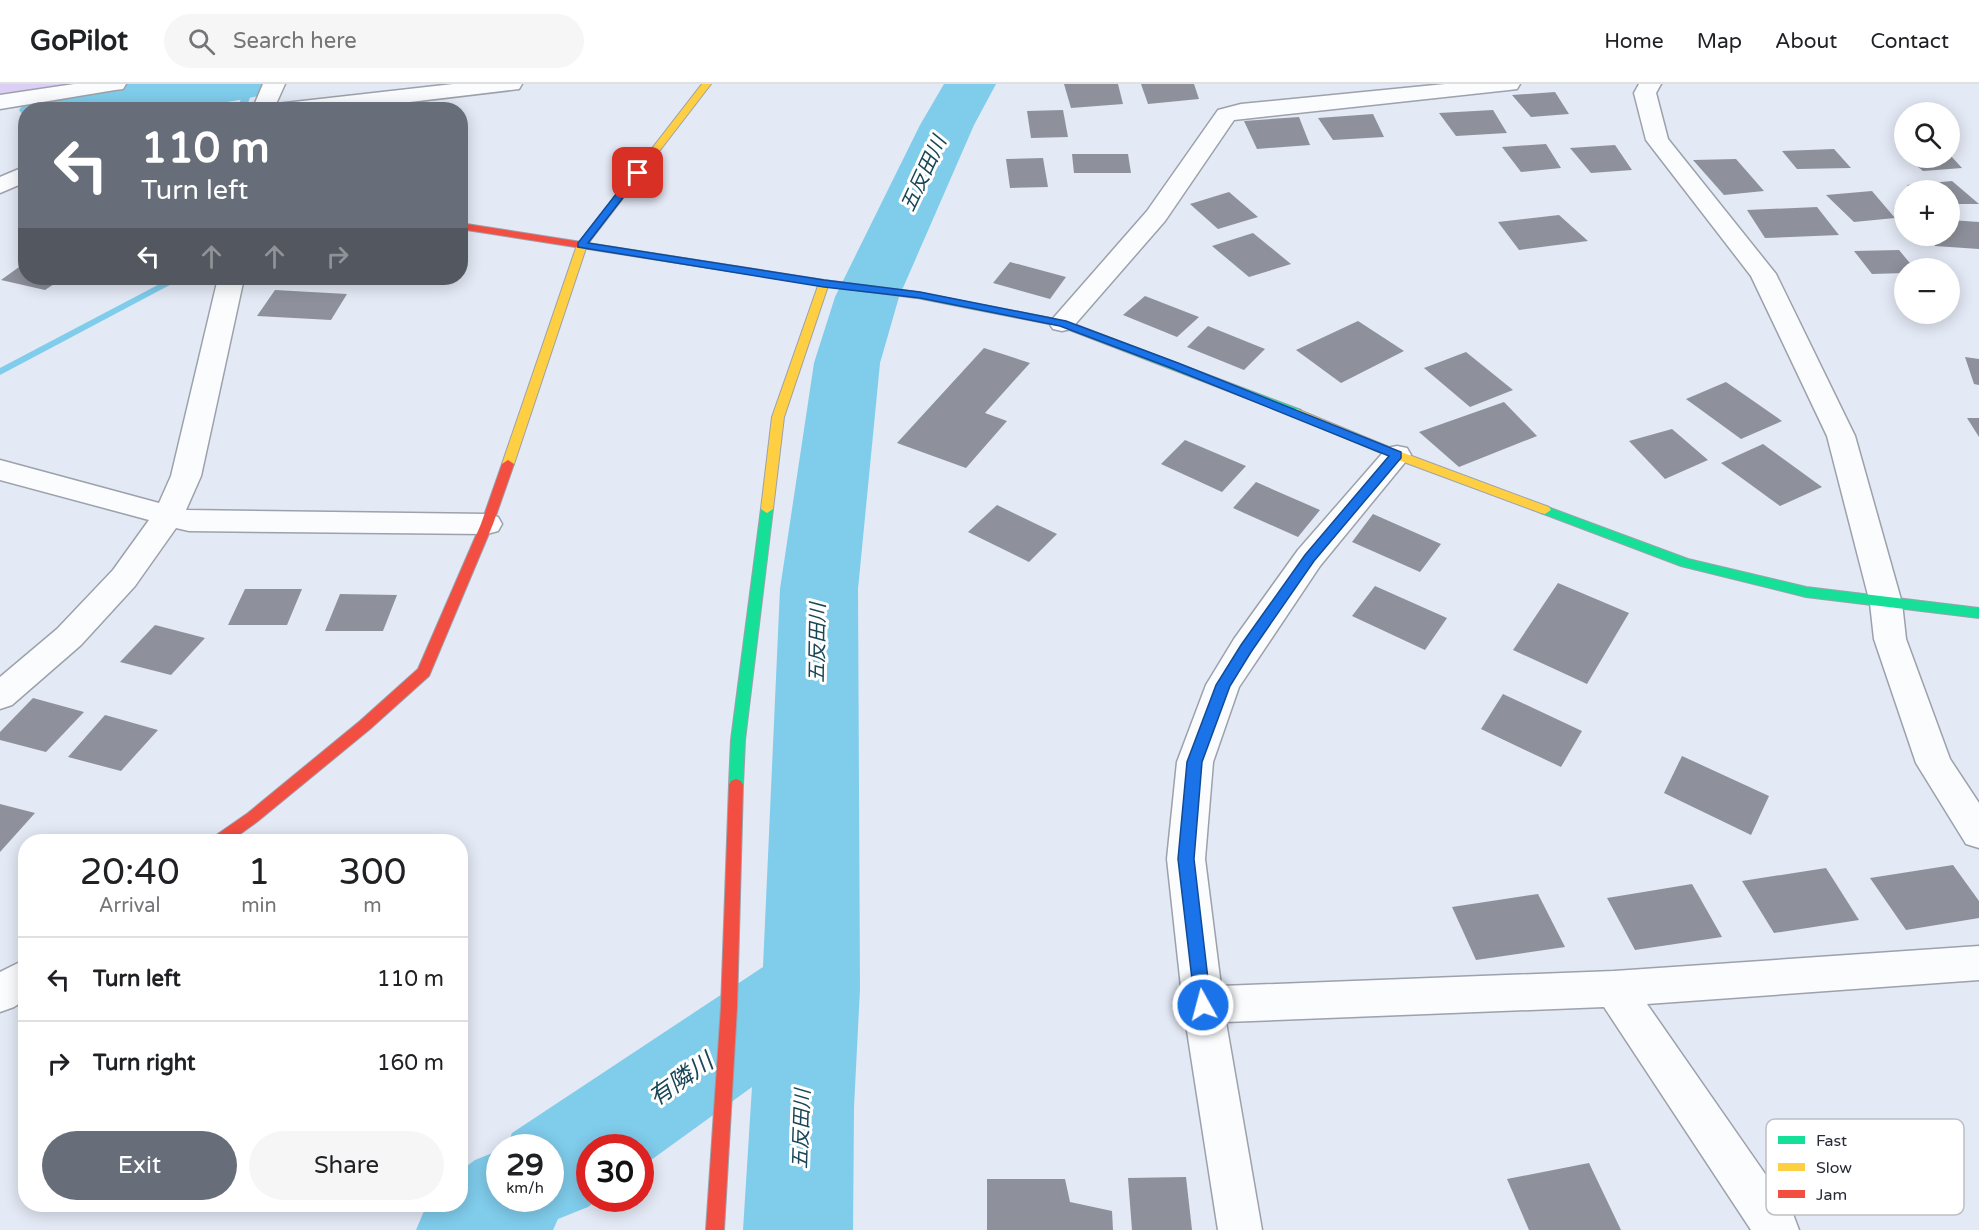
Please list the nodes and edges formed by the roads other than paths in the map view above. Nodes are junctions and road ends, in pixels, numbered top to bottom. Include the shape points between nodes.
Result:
1 (115, 84) edge
2 (274, 84) edge
3 (511, 84) edge
4 (707, 84) edge
5 (1509, 84) edge
6 (1650, 84) edge
7 (0, 102) edge
8 (266, 102) edge
9 (351, 102) edge
10 (18, 177) edge
11 (0, 186) edge
12 (468, 227) edge
13 (582, 245) junction
14 (824, 283) junction
15 (229, 285) edge
16 (1062, 323) junction
17 (1397, 455) junction
18 (0, 470) edge
19 (168, 517) junction
20 (487, 524) junction
21 (1886, 603) junction
22 (1979, 613) edge
23 (0, 696) edge
24 (1979, 833) edge
25 (229, 834) edge
26 (1979, 963) edge
27 (18, 982) edge
28 (1614, 989) junction
29 (0, 994) edge
30 (1203, 1005) junction
31 (1766, 1214) edge
32 (1767, 1215) edge
33 (715, 1230) edge
34 (1240, 1230) edge
35 (1777, 1230) edge

1 - 7 street
2 - 8 street
3 - 9 street
4 - 13 street
5 - 16 street via 1226,115 1156,216
6 - 21 street via 1645,93 1658,140 1763,274 1841,436
10 - 11 street
12 - 13 street
13 - 14 street
13 - 20 street
14 - 16 street via 920,295
14 - 33 street via 778,417 738,740 729,1007
15 - 19 street via 186,476
16 - 17 street
17 - 21 street via 1686,562 1806,592
17 - 30 street via 1309,558 1246,648 1223,685 1195,762 1186,859
18 - 19 street
19 - 20 street via 189,521
19 - 23 street via 124,578 77,628
20 - 25 street via 424,672 365,725
21 - 22 street
21 - 24 street via 1890,639 1934,763
26 - 28 street
27 - 29 street
28 - 30 street
28 - 31 street
30 - 34 street
32 - 35 street

